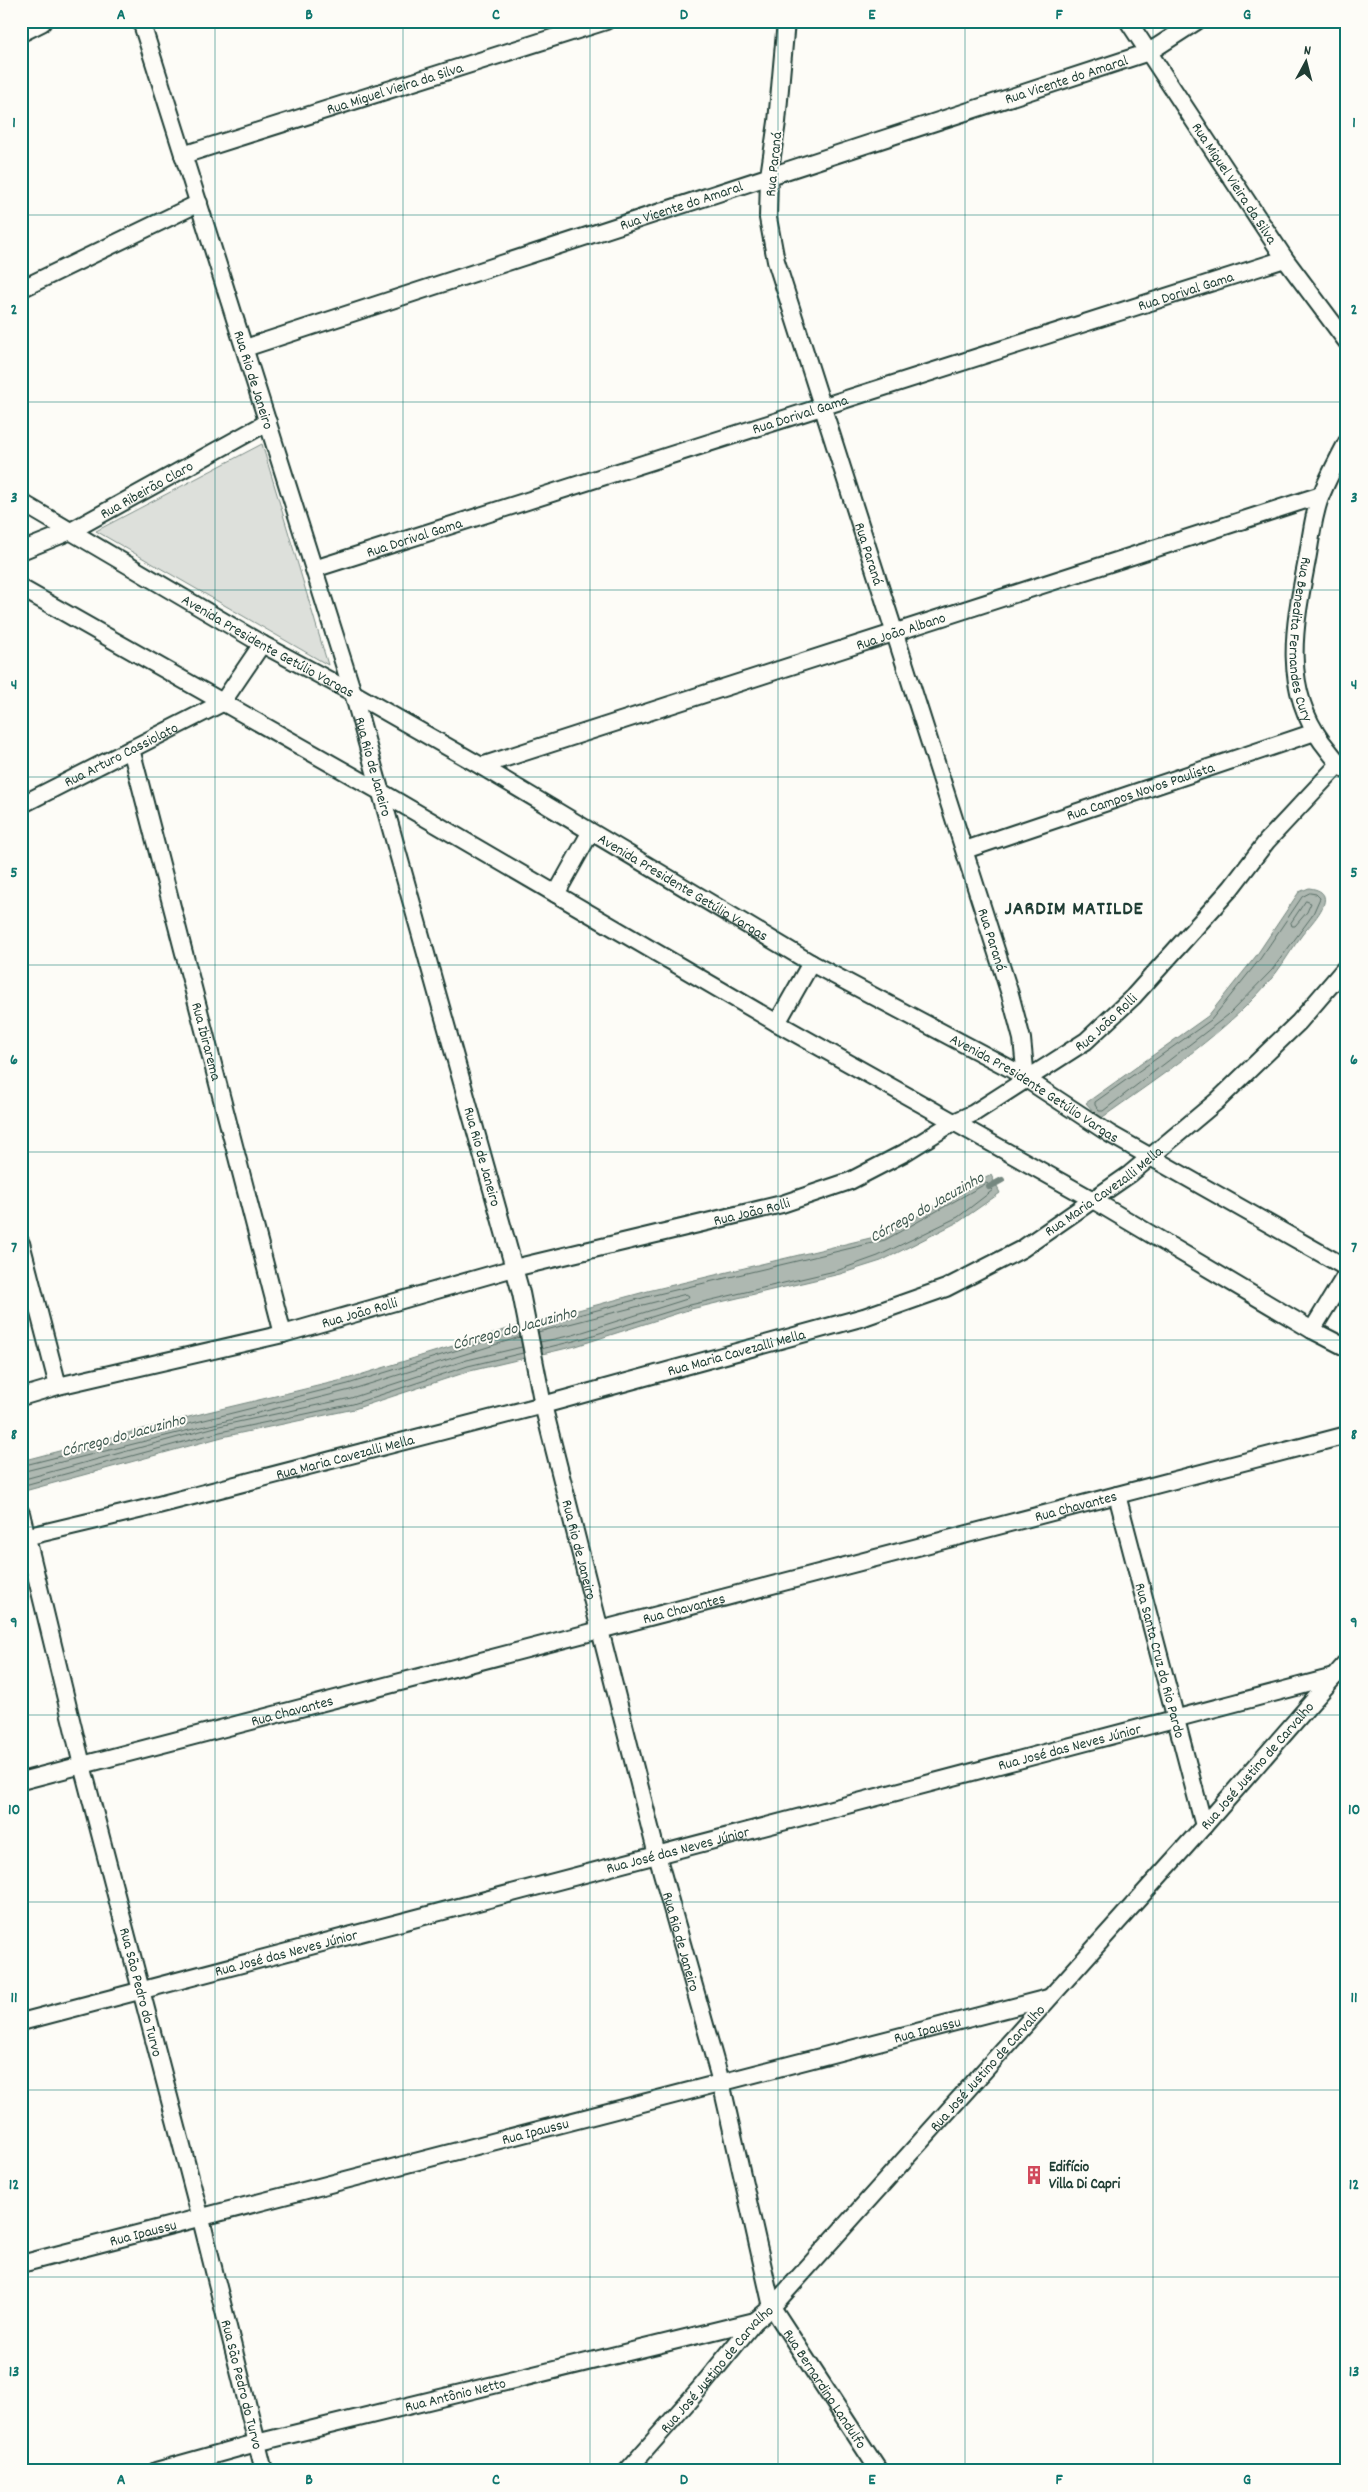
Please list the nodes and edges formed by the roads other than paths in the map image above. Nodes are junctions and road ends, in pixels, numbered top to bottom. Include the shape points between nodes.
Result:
1 (41, 21) edge
2 (141, 21) edge
3 (606, 21) edge
4 (786, 21) edge
5 (1128, 21) edge
6 (1197, 21) edge
7 (21, 31) edge
8 (1149, 52) junction
9 (184, 154) junction
10 (769, 176) junction
11 (199, 203) junction
12 (1285, 259) junction
13 (21, 289) edge
14 (1347, 342) edge
15 (244, 348) junction
16 (823, 406) junction
17 (268, 422) junction
18 (1347, 442) edge
19 (1321, 495) junction
20 (21, 502) edge
21 (71, 531) junction
22 (21, 551) edge
23 (314, 569) junction
24 (21, 588) edge
25 (896, 632) junction
26 (262, 644) junction
27 (353, 693) junction
28 (222, 704) junction
29 (1315, 732) junction
30 (131, 749) junction
31 (481, 766) junction
32 (1343, 768) edge
33 (381, 792) junction
34 (21, 805) edge
35 (590, 833) junction
36 (965, 850) junction
37 (556, 894) junction
38 (811, 963) junction
39 (1347, 966) edge
40 (777, 1023) junction
41 (1026, 1079) junction
42 (954, 1122) junction
43 (1150, 1158) junction
44 (1093, 1200) junction
45 (21, 1243) edge
46 (514, 1268) junction
47 (1347, 1268) edge
48 (1347, 1273) edge
49 (1312, 1330) junction
50 (283, 1334) junction
51 (1347, 1348) edge
52 (58, 1386) junction
53 (21, 1397) edge
54 (543, 1405) junction
55 (1347, 1435) edge
56 (1117, 1495) junction
57 (21, 1513) edge
58 (24, 1537) edge
59 (600, 1630) junction
60 (1347, 1662) edge
61 (1334, 1677) junction
62 (1176, 1718) junction
63 (82, 1765) junction
64 (21, 1781) edge
65 (1204, 1826) junction
66 (657, 1855) junction
67 (141, 1991) junction
68 (1048, 1998) junction
69 (21, 2022) edge
70 (721, 2082) junction
71 (201, 2219) junction
72 (21, 2264) edge
73 (772, 2306) junction
74 (755, 2321) junction
75 (256, 2443) junction
76 (156, 2471) edge
77 (264, 2471) edge
78 (627, 2471) edge
79 (879, 2471) edge

1 - 7 street
2 - 9 street, Rua Rio de Janeiro
3 - 9 street, Rua Miguel Vieira da Silva
4 - 10 street, Rua Paraná
5 - 8 street, Rua Miguel Vieira da Silva
6 - 8 street, Rua Vicente do Amaral
8 - 10 street, Rua Vicente do Amaral
8 - 12 street, Rua Miguel Vieira da Silva
9 - 11 street, Rua Rio de Janeiro
10 - 15 street, Rua Vicente do Amaral
10 - 16 street, Rua Paraná via 768,218 776,261
11 - 13 street
11 - 15 street, Rua Rio de Janeiro
12 - 14 street, Rua Miguel Vieira da Silva
12 - 16 street, Rua Dorival Gama
15 - 17 street, Rua Rio de Janeiro
16 - 23 street, Rua Dorival Gama
16 - 25 street, Rua Paraná
17 - 21 street, Rua Ribeirão Claro
17 - 23 street, Rua Rio de Janeiro
18 - 19 street, Rua Benedita Fernandes Cury
19 - 25 street, Rua João Albano
19 - 29 street, Rua Benedita Fernandes Cury via 1295,627 1293,658 1302,704
20 - 21 street, Avenida Presidente Getúlio Vargas
21 - 22 street, Rua Ribeirão Claro
21 - 26 street, Avenida Presidente Getúlio Vargas
23 - 27 street, Rua Rio de Janeiro
24 - 28 street
25 - 31 street, Rua João Albano
25 - 36 street, Rua Paraná
26 - 27 street, Avenida Presidente Getúlio Vargas
26 - 28 street
27 - 31 street, Avenida Presidente Getúlio Vargas
27 - 33 street, Rua Rio de Janeiro
28 - 30 street, Rua Arturo Cassiolato
28 - 33 street
29 - 32 street, Rua Benedita Fernandes Cury
29 - 36 street, Rua Campos Novos Paulista
30 - 34 street, Rua Arturo Cassiolato
30 - 50 street, Rua Ibirarema
31 - 35 street, Avenida Presidente Getúlio Vargas
32 - 41 street, Rua João Rolli via 1267,841 1231,888 1133,997 1086,1041
33 - 37 street
33 - 46 street, Rua Rio de Janeiro
35 - 37 street
35 - 38 street, Avenida Presidente Getúlio Vargas
36 - 41 street, Rua Paraná via 1015,1012 1022,1039
37 - 40 street
38 - 40 street
38 - 41 street, Avenida Presidente Getúlio Vargas
39 - 43 street, Rua Maria Cavezalli Mella via 1299,1022 1217,1101
40 - 42 street
41 - 42 street, Rua João Rolli via 974,1113
41 - 43 street, Avenida Presidente Getúlio Vargas
42 - 44 street
42 - 46 street, Rua João Rolli via 850,1181 782,1204
43 - 44 street, Rua Maria Cavezalli Mella
43 - 47 street, Avenida Presidente Getúlio Vargas
44 - 49 street
44 - 54 street, Rua Maria Cavezalli Mella via 1022,1249 946,1288 864,1317
45 - 52 street
46 - 50 street, Rua João Rolli
46 - 54 street, Rua Rio de Janeiro
48 - 49 street
49 - 51 street
50 - 52 street, Rua João Rolli
52 - 53 street, Rua João Rolli
54 - 58 street, Rua Maria Cavezalli Mella via 144,1510
54 - 59 street, Rua Rio de Janeiro
55 - 56 street, Rua Chavantes
56 - 59 street, Rua Chavantes
56 - 62 street, Rua Santa Cruz do Rio Pardo
57 - 58 street, Rua São Pedro do Turvo
58 - 63 street, Rua São Pedro do Turvo
59 - 63 street, Rua Chavantes
59 - 66 street, Rua Rio de Janeiro
60 - 61 street, Rua José Justino de Carvalho
61 - 62 street, Rua José das Neves Júnior
61 - 65 street, Rua José Justino de Carvalho
62 - 65 street, Rua Santa Cruz do Rio Pardo
62 - 66 street, Rua José das Neves Júnior
63 - 64 street, Rua Chavantes
63 - 67 street, Rua São Pedro do Turvo
65 - 68 street, Rua José Justino de Carvalho
66 - 67 street, Rua José das Neves Júnior
66 - 70 street, Rua Rio de Janeiro
67 - 69 street, Rua José das Neves Júnior
67 - 71 street, Rua São Pedro do Turvo
68 - 70 street, Rua Ipaussu
68 - 73 street, Rua José Justino de Carvalho
70 - 71 street, Rua Ipaussu
70 - 73 street, Rua Rio de Janeiro
71 - 72 street, Rua Ipaussu
71 - 75 street, Rua São Pedro do Turvo
73 - 74 street, Rua José Justino de Carvalho
73 - 79 street, Rua Bernardino Landulfo
74 - 75 street, Rua Antônio Netto
74 - 78 street, Rua José Justino de Carvalho
75 - 76 street, Rua Antônio Netto
75 - 77 street, Rua São Pedro do Turvo

